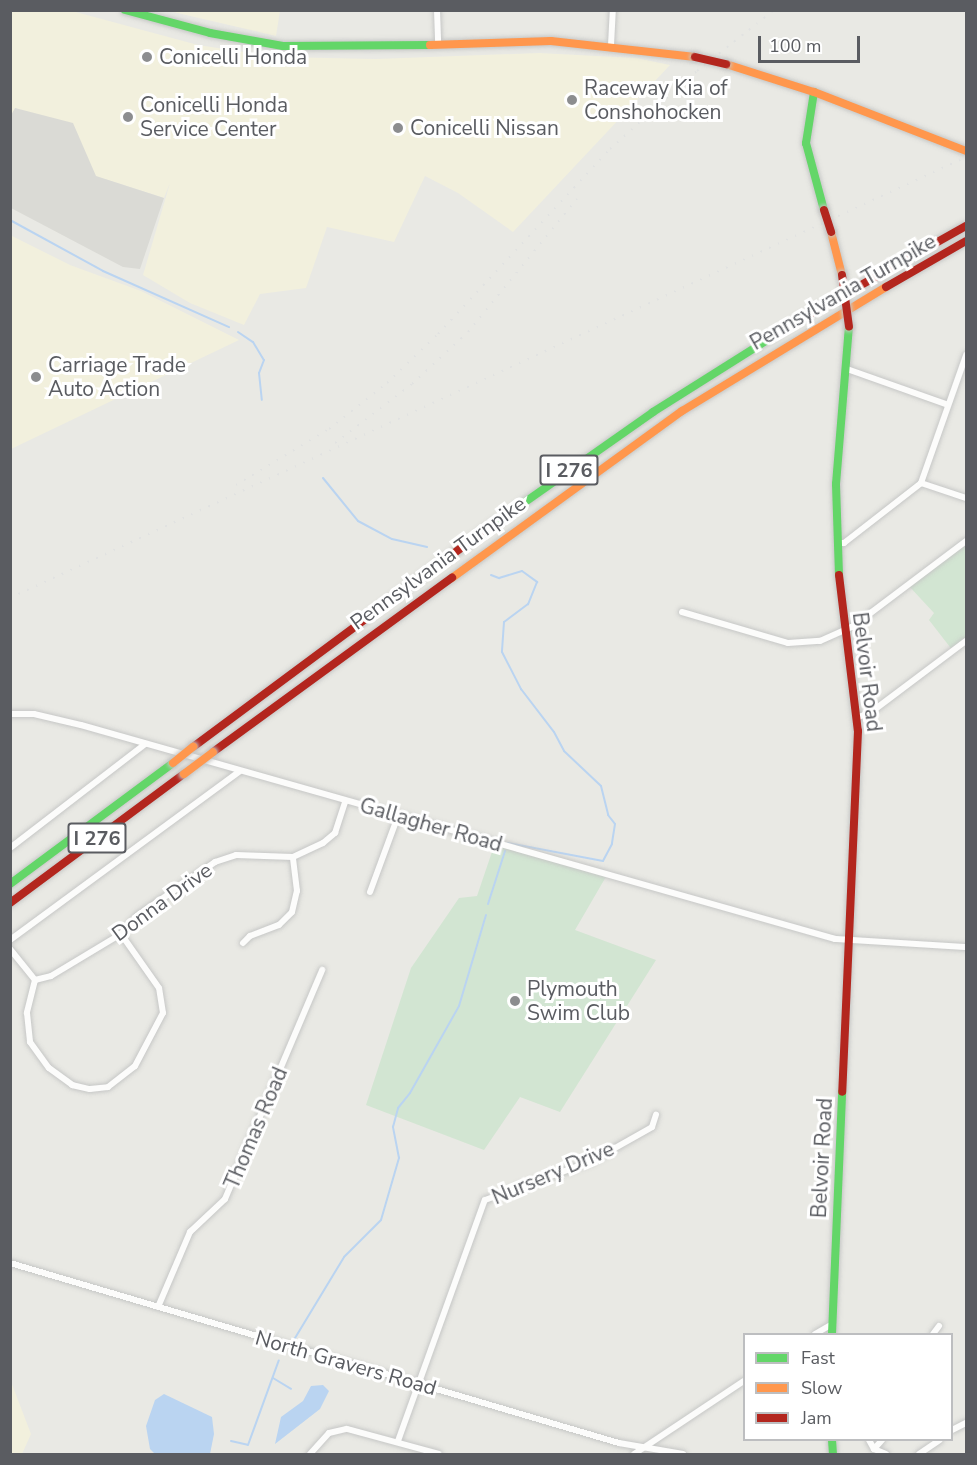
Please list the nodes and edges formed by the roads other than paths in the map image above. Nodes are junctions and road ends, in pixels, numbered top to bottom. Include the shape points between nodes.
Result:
1 (125, 10) edge
2 (437, 10) edge
3 (613, 10) edge
4 (438, 44) junction
5 (611, 45) junction
6 (814, 92) junction
7 (964, 150) edge
8 (966, 226) edge
9 (966, 242) edge
10 (966, 356) edge
11 (847, 369) junction
12 (946, 404) junction
13 (921, 483) junction
14 (966, 498) edge
15 (966, 541) edge
16 (838, 543) junction
17 (682, 612) dead end
18 (844, 631) junction
19 (966, 641) edge
20 (10, 714) edge
21 (858, 717) junction
22 (145, 744) junction
23 (240, 771) junction
24 (345, 802) junction
25 (398, 816) junction
26 (10, 848) edge
27 (292, 857) junction
28 (10, 884) edge
29 (370, 892) dead end
30 (10, 903) edge
31 (121, 934) junction
32 (851, 938) junction
33 (10, 940) edge
34 (243, 943) dead end
35 (966, 947) edge
36 (10, 949) edge
37 (322, 970) dead end
38 (35, 980) junction
39 (656, 1115) dead end
40 (10, 1263) edge
41 (158, 1307) junction
42 (831, 1324) junction
43 (939, 1326) dead end
44 (818, 1333) edge
45 (832, 1333) edge
46 (934, 1333) edge
47 (417, 1382) junction
48 (743, 1382) edge
49 (398, 1441) junction
50 (870, 1441) edge
51 (881, 1441) edge
52 (939, 1441) edge
53 (644, 1448) junction
54 (874, 1449) junction
55 (310, 1455) edge
56 (439, 1455) edge
57 (634, 1455) edge
58 (683, 1455) edge
59 (886, 1455) edge
60 (919, 1455) edge

1 - 4 main road via 210,33 283,46
2 - 4 street
3 - 5 street
4 - 5 main road via 534,40
5 - 6 main road, bridge via 726,64
6 - 7 main road
6 - 11 main road, Belvoir Road, bridge via 806,143 842,275 849,327
8 - 28 main road, Pennsylvania Turnpike / I 276, bridge via 809,314 653,412 434,566
9 - 30 main road, Pennsylvania Turnpike / I 276, bridge via 775,351 652,431
10 - 12 street
11 - 12 street
11 - 16 main road, Belvoir Road via 836,460
12 - 13 street
13 - 14 street
13 - 16 street via 844,543
15 - 18 street
16 - 18 main road, Belvoir Road
17 - 18 street via 788,643 820,641
18 - 21 main road, Belvoir Road
19 - 21 street via 878,707
20 - 22 street, Gallagher Road via 50,717
21 - 32 main road, Belvoir Road
22 - 23 street, Gallagher Road
22 - 26 street
23 - 24 street, Gallagher Road
23 - 33 street
24 - 25 street, Gallagher Road
24 - 27 street, Donna Drive via 335,833
25 - 29 street
25 - 32 street, Gallagher Road via 835,939
27 - 31 street, Donna Drive via 236,855 215,862 137,916
27 - 34 street via 297,891 292,912 279,925 250,936
31 - 38 street, Donna Drive via 51,976
31 - 38 street via 159,988 163,1013 135,1066 108,1086 90,1089 72,1085 49,1068 30,1042 27,1013
32 - 35 street, Gallagher Road
32 - 42 main road, Belvoir Road
36 - 38 street
37 - 41 street, Thomas Road via 225,1199 190,1232
39 - 47 street, Nursery Drive via 652,1127 592,1161 484,1200
40 - 41 street, North Gravers Road
41 - 47 street, North Gravers Road
42 - 44 street
42 - 45 main road, Belvoir Road
43 - 46 street
47 - 49 street, Nursery Drive
47 - 53 street, North Gravers Road
48 - 53 street
49 - 55 street via 347,1429 329,1433
49 - 56 street
50 - 54 street
51 - 54 street
52 - 60 street
53 - 57 street
53 - 58 street, North Gravers Road
54 - 59 street

